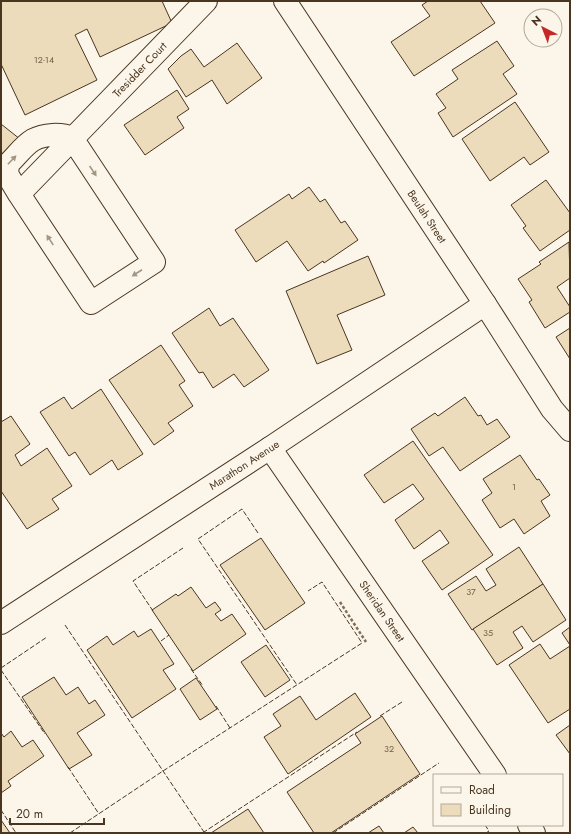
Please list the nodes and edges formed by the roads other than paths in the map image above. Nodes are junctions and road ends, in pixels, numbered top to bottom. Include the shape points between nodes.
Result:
1 (206, 1) edge
2 (285, 1) edge
3 (72, 138) junction
4 (485, 304) junction
5 (570, 430) edge
6 (270, 448) junction
7 (1, 623) edge
8 (494, 774) edge

1 - 3 street, Tresidder Court
2 - 4 street, Beulah Street
3 -> 3 street, Tresidder Court via 154,262 91,303 19,194
4 - 5 street, Beulah Street via 552,409
4 - 6 street, Marathon Avenue
6 - 7 street, Marathon Avenue
6 - 8 street, Sheridan Street

